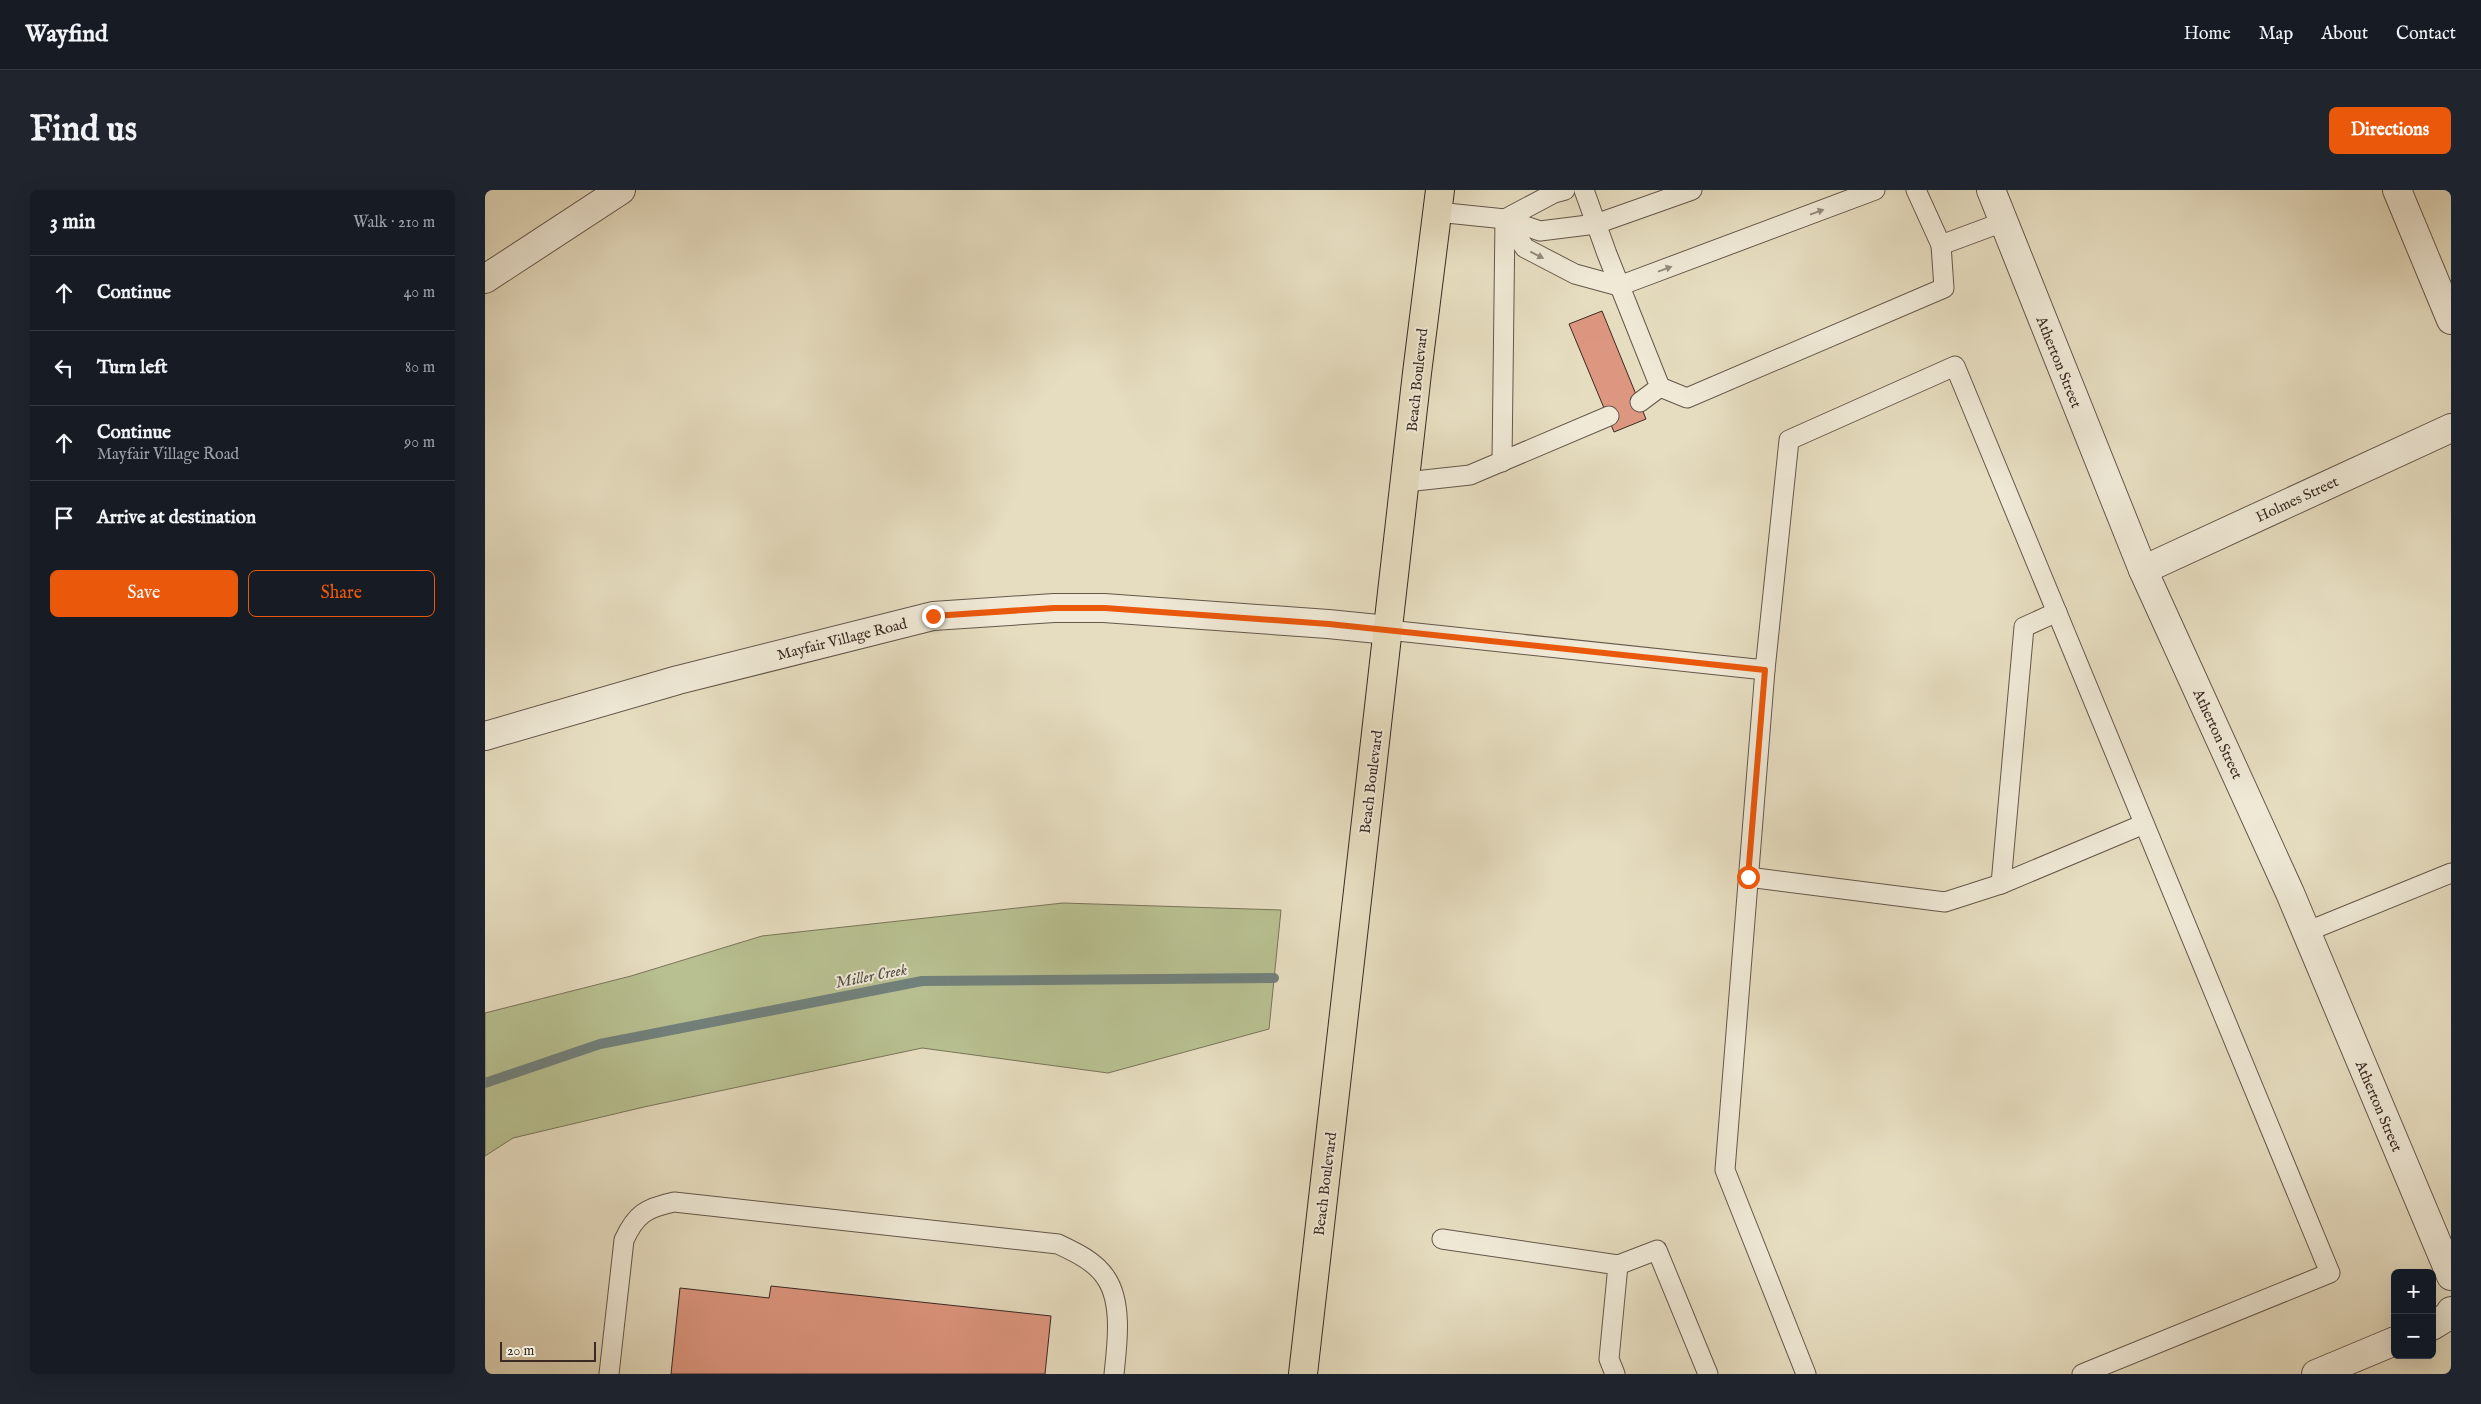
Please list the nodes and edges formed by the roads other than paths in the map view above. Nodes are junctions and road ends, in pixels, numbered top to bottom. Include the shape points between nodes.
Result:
1 (621, 190) edge
2 (1565, 190) edge
3 (1584, 190) edge
4 (1692, 190) edge
5 (1875, 190) edge
6 (1916, 190) edge
7 (1991, 190) edge
8 (2397, 190) edge
9 (1438, 201) edge
10 (1505, 219) junction
11 (2003, 222) junction
12 (1596, 224) junction
13 (1941, 245) junction
14 (485, 279) edge
15 (1619, 286) junction
16 (2451, 320) edge
17 (1660, 387) junction
18 (1640, 402) dead end
19 (1609, 416) dead end
20 (2451, 428) edge
21 (1502, 462) junction
22 (1405, 482) junction
23 (2143, 570) junction
24 (2057, 612) junction
25 (1388, 630) junction
26 (1765, 670) junction
27 (485, 736) edge
28 (2144, 824) junction
29 (2451, 873) edge
30 (1748, 877) junction
31 (2001, 884) junction
32 (2306, 932) junction
33 (1442, 1239) dead end
34 (1618, 1265) junction
35 (2451, 1276) edge
36 (2391, 1343) edge
37 (609, 1374) edge
38 (1114, 1374) edge
39 (1303, 1374) edge
40 (1615, 1374) edge
41 (1708, 1374) edge
42 (1806, 1374) edge
43 (2082, 1374) edge
44 (2316, 1374) edge

1 - 14 street
2 - 10 lane
3 - 12 lane
4 - 12 lane
15 -> 5 lane
6 - 13 lane
7 - 11 street, Atherton Street
8 - 16 street
9 - 10 lane
9 - 22 highway, Beach Boulevard
10 - 12 lane via 1540,231
10 -> 15 lane via 1525,248 1575,274
10 - 21 lane
11 - 13 lane
11 - 23 street, Atherton Street
12 - 15 lane
13 - 17 lane via 1944,288 1687,398
15 - 17 lane
17 - 18 lane
19 - 21 lane
20 - 23 street, Holmes Street
21 - 22 lane via 1470,475
22 - 25 highway, Beach Boulevard
23 - 32 street, Atherton Street
24 - 26 lane via 1955,366 1789,440
24 - 28 lane
24 - 31 lane via 2024,627
25 - 26 lane
25 - 27 street, Mayfair Village Road via 1105,608 933,616 678,680
25 - 39 highway, Beach Boulevard
26 - 30 lane
28 - 31 lane
28 - 43 lane via 2330,1273
29 - 32 lane
30 - 31 lane via 1945,902
30 - 42 lane via 1725,1170
32 - 35 street, Atherton Street
33 - 34 lane
34 - 40 lane via 1609,1359
34 - 41 lane via 1657,1250
36 - 44 street
37 - 38 lane via 624,1240 632,1222 651,1207 673,1202 1059,1244 1083,1256 1106,1278 1116,1307 1118,1337

